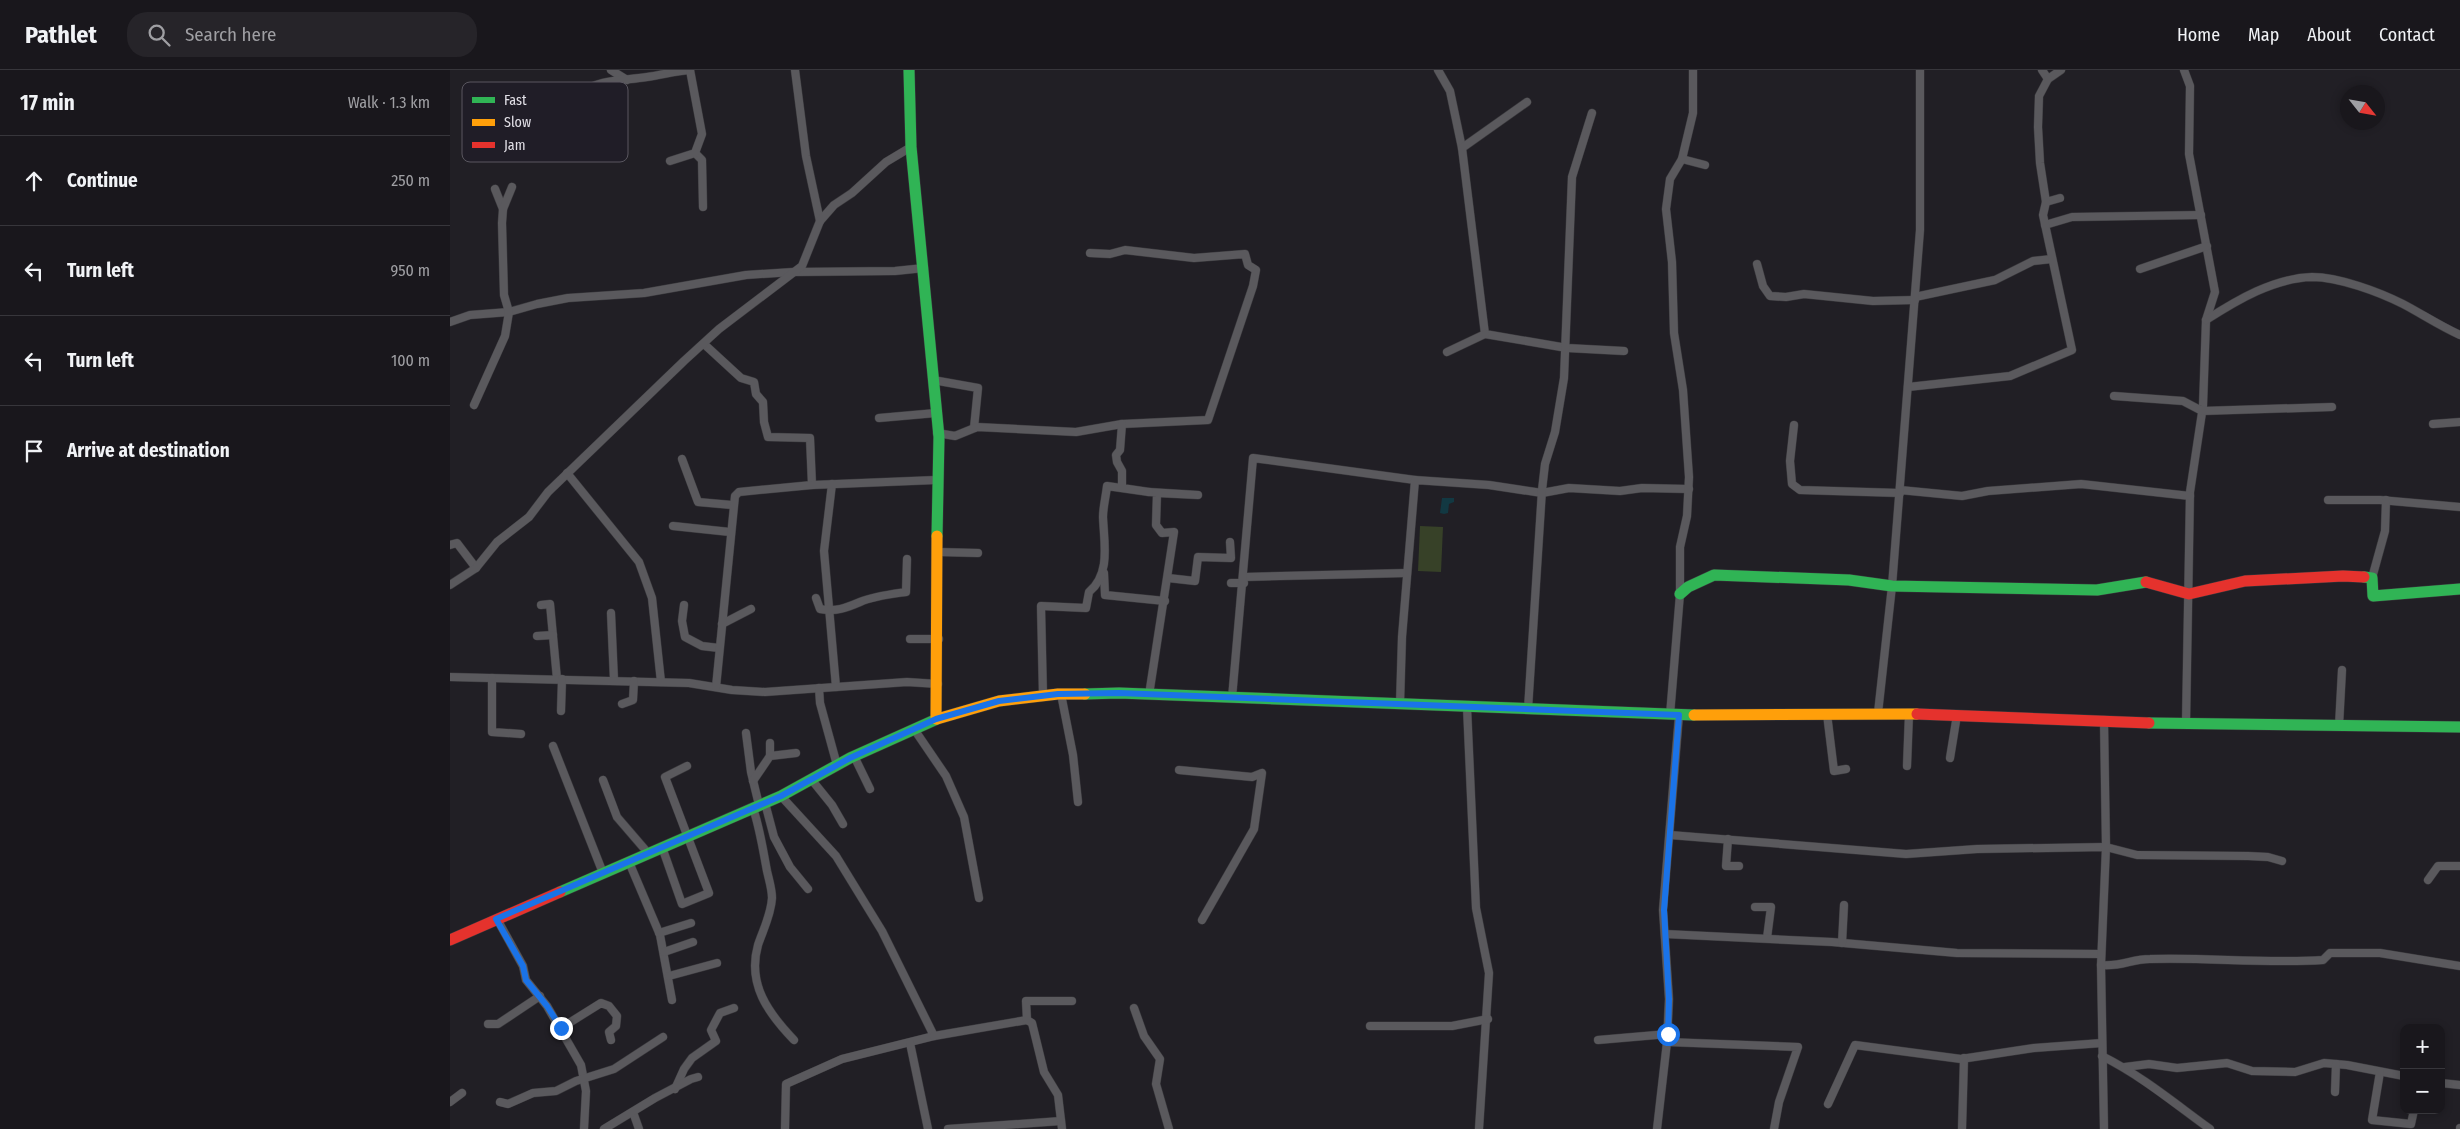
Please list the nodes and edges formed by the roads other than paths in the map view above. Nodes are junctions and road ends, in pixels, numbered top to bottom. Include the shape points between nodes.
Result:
1 (611, 70) edge
2 (690, 70) edge
3 (795, 70) edge
4 (910, 70) edge
5 (1438, 70) edge
6 (1693, 70) edge
7 (1920, 70) edge
8 (2042, 70) edge
9 (2061, 70) edge
10 (2184, 70) edge
11 (2048, 79) junction
12 (626, 80) junction
13 (604, 82) edge
14 (1527, 102) dead end
15 (1592, 114) dead end
16 (911, 147) junction
17 (1462, 148) junction
18 (695, 153) junction
19 (1682, 159) junction
20 (670, 161) dead end
21 (1706, 165) dead end
22 (512, 188) dead end
23 (495, 189) dead end
24 (2060, 198) dead end
25 (2046, 202) junction
26 (703, 207) dead end
27 (503, 209) junction
28 (2201, 215) junction
29 (820, 221) junction
30 (2045, 225) junction
31 (2207, 246) junction
32 (1090, 253) dead end
33 (2052, 259) junction
34 (1757, 264) dead end
35 (924, 268) junction
36 (2140, 269) dead end
37 (792, 272) junction
38 (1915, 298) junction
39 (509, 312) junction
40 (2206, 320) junction
41 (450, 322) edge
42 (1485, 334) junction
43 (2460, 335) edge
44 (704, 344) junction
45 (1567, 348) junction
46 (1624, 351) dead end
47 (1447, 352) dead end
48 (933, 380) junction
49 (1908, 387) junction
50 (2114, 396) dead end
51 (474, 405) dead end
52 (2332, 407) dead end
53 (2202, 411) junction
54 (936, 413) junction
55 (880, 418) dead end
56 (2460, 422) edge
57 (1122, 424) junction
58 (2433, 424) dead end
59 (1794, 425) dead end
60 (974, 428) junction
61 (938, 433) junction
62 (682, 459) dead end
63 (567, 474) junction
64 (936, 480) junction
65 (1415, 480) junction
66 (832, 484) junction
67 (812, 485) junction
68 (1689, 489) junction
69 (1900, 491) junction
70 (1149, 492) junction
71 (1542, 493) junction
72 (2190, 496) junction
73 (2328, 500) dead end
74 (2386, 500) junction
75 (732, 505) junction
76 (2460, 507) edge
77 (673, 526) dead end
78 (730, 532) junction
79 (1230, 542) dead end
80 (450, 546) edge
81 (938, 552) junction
82 (978, 553) dead end
83 (907, 559) dead end
84 (476, 568) junction
85 (1103, 570) junction
86 (1407, 573) junction
87 (1168, 578) junction
88 (2372, 578) junction
89 (1244, 580) junction
90 (1231, 584) dead end
91 (450, 585) edge
92 (1892, 586) junction
93 (2460, 589) edge
94 (1680, 594) junction
95 (2189, 594) junction
96 (816, 598) dead end
97 (1165, 601) junction
98 (541, 605) dead end
99 (684, 605) dead end
100 (751, 609) dead end
101 (830, 611) junction
102 (611, 613) dead end
103 (722, 624) junction
104 (553, 635) junction
105 (537, 636) dead end
106 (910, 639) dead end
107 (939, 639) junction
108 (719, 648) junction
109 (2342, 670) dead end
110 (450, 678) edge
111 (492, 678) junction
112 (560, 679) junction
113 (614, 680) junction
114 (634, 681) junction
115 (660, 682) junction
116 (938, 684) junction
117 (716, 687) junction
118 (836, 687) junction
119 (819, 688) junction
120 (1061, 694) junction
121 (1149, 695) junction
122 (1043, 696) junction
123 (1232, 698) junction
124 (622, 704) dead end
125 (1400, 704) junction
126 (1467, 706) junction
127 (1528, 709) junction
128 (561, 711) dead end
129 (1878, 713) junction
130 (1827, 714) junction
131 (1909, 714) junction
132 (1674, 715) junction
133 (1957, 715) junction
134 (936, 719) junction
135 (2104, 720) junction
136 (2186, 724) junction
137 (2339, 726) junction
138 (2460, 727) edge
139 (914, 729) junction
140 (746, 733) dead end
141 (521, 734) dead end
142 (770, 743) dead end
143 (554, 746) dead end
144 (796, 753) dead end
145 (770, 756) junction
146 (854, 756) junction
147 (1950, 758) dead end
148 (837, 765) junction
149 (687, 766) dead end
150 (1907, 766) dead end
151 (1846, 769) dead end
152 (1180, 770) dead end
153 (811, 779) junction
154 (604, 780) dead end
155 (753, 781) junction
156 (870, 789) dead end
157 (781, 796) junction
158 (1078, 802) dead end
159 (759, 805) junction
160 (843, 824) dead end
161 (1670, 835) junction
162 (688, 836) junction
163 (1728, 839) junction
164 (662, 847) junction
165 (2106, 847) junction
166 (648, 853) junction
167 (2282, 861) dead end
168 (628, 862) junction
169 (1739, 866) dead end
170 (2460, 866) edge
171 (603, 873) junction
172 (2428, 880) dead end
173 (808, 889) dead end
174 (979, 898) dead end
175 (1844, 905) dead end
176 (1755, 907) dead end
177 (496, 919) junction
178 (1202, 920) dead end
179 (691, 923) dead end
180 (659, 933) junction
181 (1665, 934) junction
182 (1766, 938) junction
183 (450, 940) edge
184 (693, 942) dead end
185 (1842, 943) junction
186 (664, 952) junction
187 (2102, 954) junction
188 (716, 963) dead end
189 (2101, 965) junction
190 (2460, 966) edge
191 (669, 976) junction
192 (540, 996) junction
193 (672, 1000) dead end
194 (1072, 1001) dead end
195 (734, 1008) dead end
196 (1134, 1008) dead end
197 (1488, 1019) junction
198 (1027, 1020) junction
199 (488, 1024) dead end
200 (1370, 1026) dead end
201 (561, 1028) junction
202 (1668, 1034) junction
203 (934, 1036) junction
204 (663, 1037) dead end
205 (611, 1040) dead end
206 (794, 1040) dead end
207 (1598, 1040) dead end
208 (1667, 1042) junction
209 (910, 1043) junction
210 (2102, 1043) junction
211 (2102, 1056) junction
212 (1964, 1058) junction
213 (2336, 1064) junction
214 (2125, 1067) junction
215 (2380, 1072) junction
216 (2400, 1075) edge
217 (698, 1077) dead end
218 (584, 1078) junction
219 (2445, 1084) edge
220 (2460, 1086) edge
221 (675, 1089) junction
222 (2335, 1092) dead end
223 (462, 1093) dead end
224 (450, 1102) edge
225 (500, 1102) dead end
226 (1828, 1104) dead end
227 (633, 1112) junction
228 (2413, 1114) edge
229 (1062, 1125) edge
230 (2411, 1127) edge
231 (584, 1129) edge
232 (604, 1129) edge
233 (639, 1129) edge
234 (785, 1129) edge
235 (928, 1129) edge
236 (948, 1129) edge
237 (1169, 1129) edge
238 (1479, 1129) edge
239 (1657, 1129) edge
240 (1774, 1129) edge
241 (1962, 1129) edge
242 (2104, 1129) edge
243 (2210, 1129) edge

1 - 12 street
2 - 12 street
2 - 18 street via 702,134
3 - 29 street via 806,156
4 - 16 main road
5 - 17 street via 1450,91
6 - 19 street via 1693,113
7 - 38 street via 1920,230
8 - 11 street
9 - 11 street
10 - 28 street via 2190,86 2189,154
11 - 25 street via 2039,96 2038,127
12 - 13 street
14 - 17 street
15 - 45 street via 1572,177
16 - 29 street via 886,162 852,194 834,205
16 - 35 main road
17 - 42 street
18 - 20 street
18 - 26 street via 702,160
19 - 21 street
19 - 68 street via 1670,179 1666,209 1672,262 1674,333 1687,430
22 - 27 street
23 - 27 street
24 - 25 street
25 - 30 street
27 - 39 street via 504,295
28 - 30 street via 2072,217
28 - 31 street
29 - 37 street via 802,266
30 - 33 street
31 - 36 street
31 - 40 street via 2215,292
32 - 57 street via 1110,254 1125,250 1194,258 1245,254 1248,265 1256,270 1208,420
33 - 38 street via 2033,260 1994,280
33 - 49 street via 2072,350 2010,376
34 - 38 street via 1763,286 1770,296 1804,294 1874,301
35 - 37 street via 848,273
35 - 48 main road
37 - 39 street via 746,274 644,293 568,298
37 - 44 street
38 - 49 street
39 - 41 street via 470,315
39 - 51 street via 505,336
40 - 43 street via 2238,300 2272,286 2312,277 2358,285 2401,303
40 - 53 street
42 - 45 street
42 - 47 street
44 - 63 street via 662,380
44 - 67 street via 741,378 754,382 756,394 763,402 768,437 810,438
45 - 46 street
45 - 71 street
48 - 54 main road
48 - 60 street via 978,388
49 - 69 street
50 - 53 street via 2182,401
52 - 53 street
53 - 72 street
54 - 55 street
54 - 61 main road
56 - 58 street
57 - 60 street via 1076,432
57 - 70 street via 1120,450 1116,455 1122,471 1122,488
59 - 69 street via 1790,461 1792,484 1800,490
60 - 61 street via 955,436
61 - 64 main road
62 - 75 street via 698,502
63 - 84 street via 529,517 497,542
63 - 115 street via 639,562 652,598
64 - 66 street
64 - 81 main road
65 - 71 street via 1489,485
65 - 86 street
65 - 89 street via 1254,458
66 - 67 street
66 - 101 street via 824,551
67 - 75 street via 739,492
68 - 71 street via 1620,491 1569,488
68 - 94 street via 1680,547
69 - 72 street via 1962,496 2081,484
69 - 92 street
70 - 85 street via 1107,486 1103,515
70 - 87 street via 1198,495 1158,493 1156,525 1162,533 1174,532
71 - 127 street
72 - 95 street
73 - 74 street
74 - 76 street
74 - 88 street via 2385,531
75 - 78 street
77 - 78 street
78 - 103 street
79 - 87 street via 1231,558 1198,558 1195,581
80 - 84 street via 457,543
81 - 82 street
81 - 107 main road
83 - 101 street via 906,592
84 - 91 street
85 - 97 street via 1105,595
85 - 122 street via 1097,586 1089,592 1086,608 1041,606
86 - 89 street
86 - 125 street
87 - 97 street
88 - 93 main road via 2373,596
88 - 95 main road via 2343,576 2245,581
89 - 90 street
89 - 123 street
92 - 94 main road via 1849,580 1714,575
92 - 95 main road via 2097,590 2148,582
92 - 129 street
94 - 132 street
95 - 136 street
96 - 101 street via 820,609
97 - 121 street
98 - 104 street via 550,604
99 - 108 street via 682,621 686,637 702,646
100 - 103 street
101 - 118 street
102 - 113 street
103 - 108 street
104 - 105 street
104 - 112 street
106 - 107 street
107 - 116 main road
108 - 117 street
109 - 137 street
110 - 111 street
111 - 112 street
111 - 141 street via 492,732
112 - 113 street
112 - 128 street
113 - 114 street
114 - 115 street
114 - 124 street via 633,700
115 - 117 street
116 - 118 street via 907,682
116 - 134 main road
117 - 119 street via 765,692
118 - 119 street
119 - 148 street
120 - 121 main road
120 - 122 main road
120 - 158 street
121 - 123 main road
122 - 134 main road via 999,701
123 - 125 main road
125 - 126 main road
126 - 127 main road
126 - 197 street via 1476,908 1489,973
127 - 132 main road
129 - 130 main road
129 - 131 main road
130 - 132 main road
130 - 151 street via 1834,770
131 - 133 main road
131 - 150 street
132 - 161 street
133 - 135 main road
133 - 147 street
134 - 139 main road
135 - 136 main road
135 - 165 street
136 - 137 main road
137 - 138 main road
139 - 146 main road
139 - 174 street via 946,776 964,817
140 - 155 street
142 - 145 street
143 - 171 street
144 - 145 street
145 - 155 street
146 - 148 main road
146 - 156 street
148 - 153 main road
149 - 162 street via 665,777
152 - 178 street via 1252,777 1262,773 1254,830
153 - 157 main road
153 - 160 street via 832,804
154 - 166 street via 617,817
155 - 159 street
157 - 159 main road
157 - 203 street via 836,856 882,931
159 - 162 main road
159 - 173 street via 790,867
159 - 206 street via 772,897 758,946 754,978 764,1003
161 - 163 street
161 - 181 street
162 - 164 main road
162 - 164 street via 710,893 690,902 682,904
163 - 165 street via 1906,854 1977,849
163 - 169 street via 1726,866
164 - 166 main road
165 - 167 street via 2137,855 2248,856
165 - 187 street
166 - 168 main road
168 - 171 main road
168 - 180 street
170 - 172 street via 2438,866
171 - 177 main road
175 - 185 street
176 - 182 street via 1771,907
177 - 183 main road
177 - 192 street via 523,966 526,980
179 - 180 street
180 - 186 street
181 - 182 street
181 - 202 street
182 - 185 street
184 - 186 street
185 - 187 street via 1957,953
186 - 191 street
187 - 189 street
188 - 191 street
189 - 190 street via 2117,966 2148,959 2210,958 2286,963 2323,960 2330,953 2380,953
189 - 210 street
191 - 193 street
192 - 199 street via 498,1024
192 - 201 street
194 - 198 street via 1026,1001
195 - 221 street via 720,1012 711,1030 716,1041 692,1058
196 - 237 street via 1144,1036 1160,1059 1156,1084
197 - 200 street via 1452,1026
197 - 238 street via 1483,1044
198 - 203 street
198 - 229 street via 1032,1023 1044,1072 1058,1095
201 - 205 street via 601,1003 609,1006 617,1016 616,1026 609,1032
201 - 218 street via 581,1064
202 - 207 street
202 - 208 street
203 - 209 street
204 - 218 street via 614,1069
208 - 239 street
208 - 240 street via 1798,1047 1779,1102
209 - 234 street via 842,1059 786,1084
209 - 235 street
210 - 211 street
210 - 212 street
211 - 214 street
211 - 242 street
212 - 226 street via 1855,1045
212 - 241 street
213 - 214 street via 2295,1072 2252,1071 2227,1063 2177,1068 2149,1064
213 - 215 street
213 - 222 street
214 - 243 street
215 - 216 street
215 - 230 street via 2372,1120
217 - 221 street
218 - 225 street via 556,1091 533,1093 508,1104
218 - 231 street
219 - 220 street
221 - 227 street
223 - 224 street
227 - 232 street
227 - 233 street
228 - 230 street
229 - 236 street

